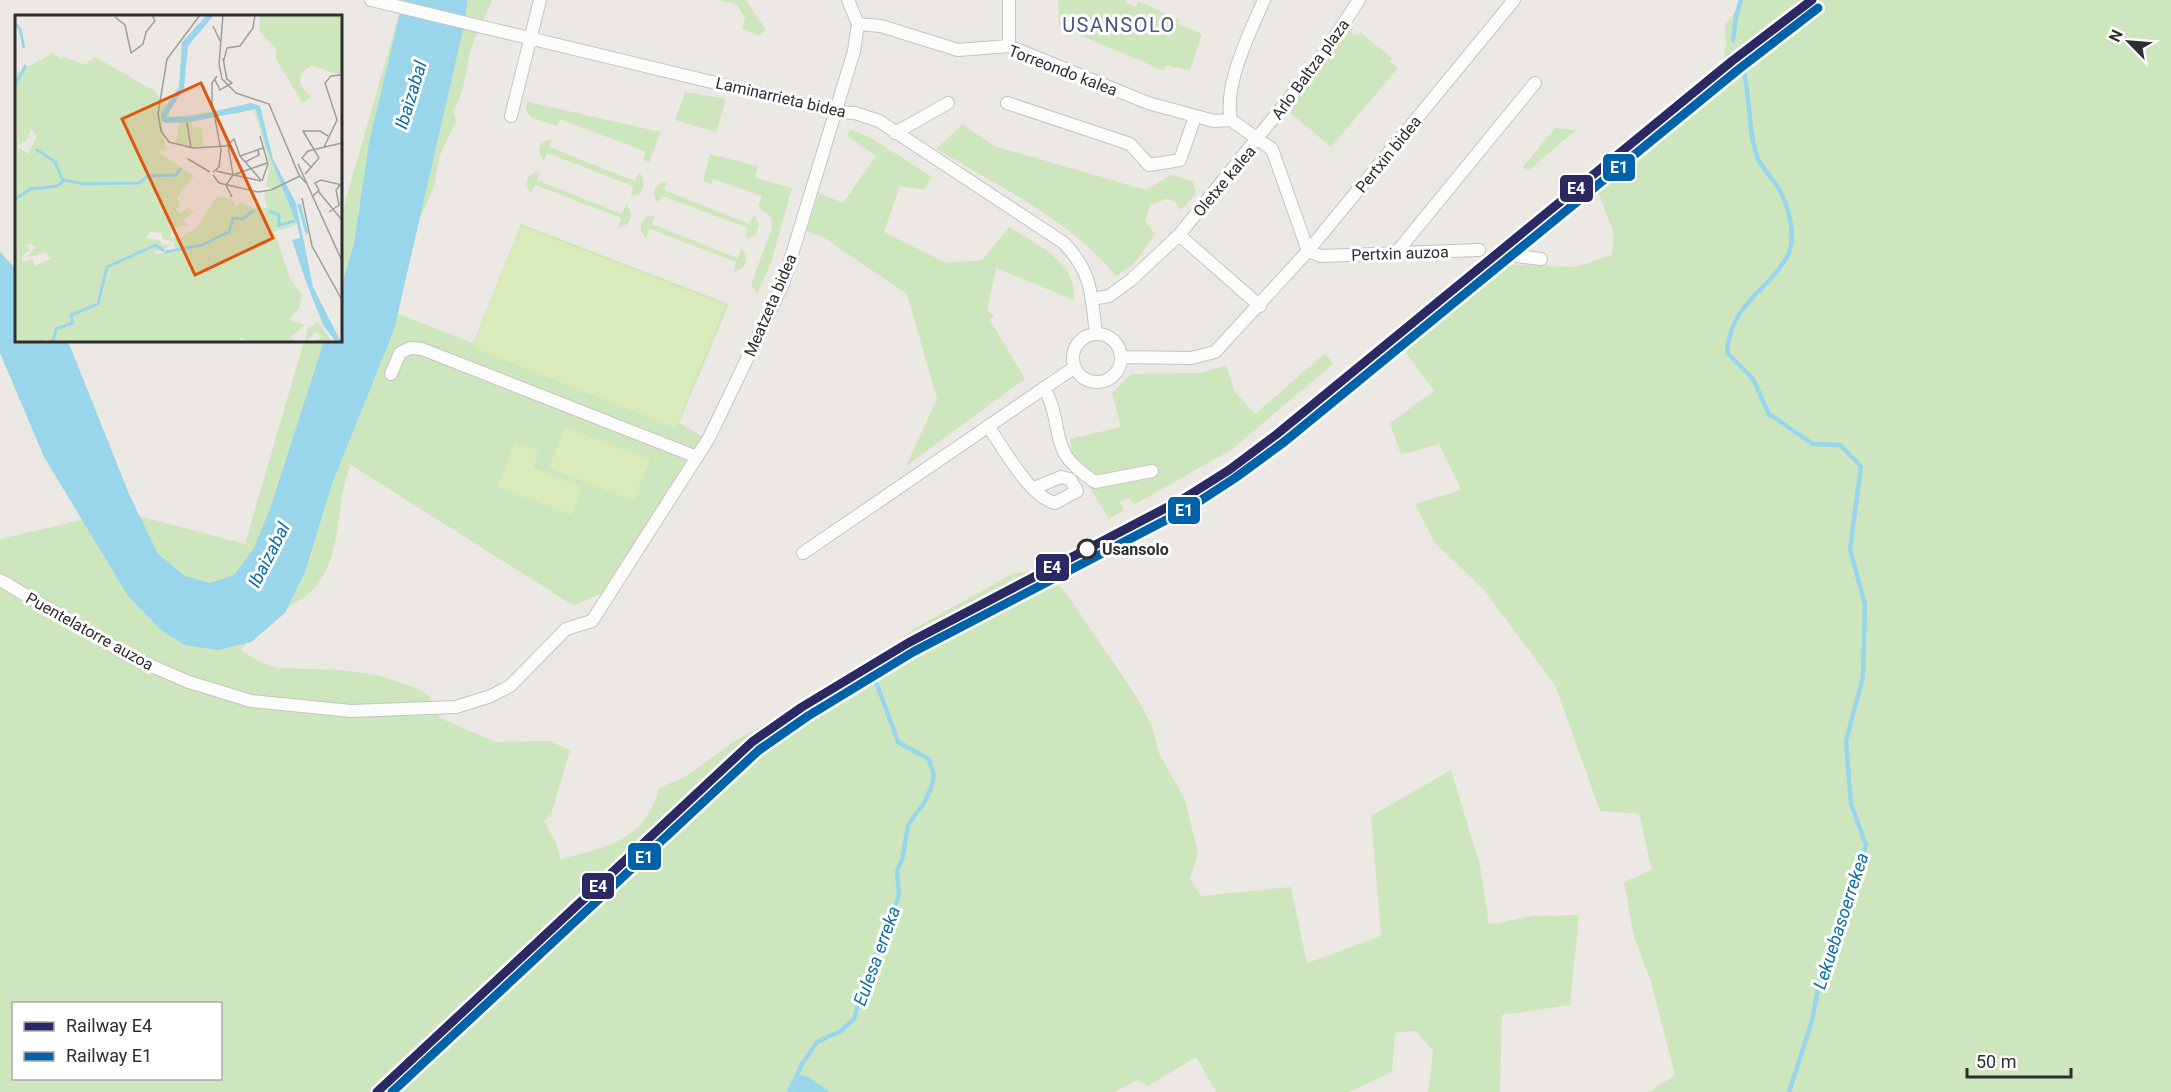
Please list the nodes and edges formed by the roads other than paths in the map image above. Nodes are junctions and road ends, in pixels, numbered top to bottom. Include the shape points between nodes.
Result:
1 (370, 0) edge
2 (540, 0) edge
3 (848, 0) edge
4 (1009, 0) edge
5 (1264, 0) edge
6 (1359, 0) edge
7 (1511, 1) edge
8 (858, 24) junction
9 (530, 39) junction
10 (1010, 46) junction
11 (1535, 83) dead end
12 (948, 103) dead end
13 (1007, 103) dead end
14 (836, 112) junction
15 (511, 116) dead end
16 (1195, 117) junction
17 (1231, 120) junction
18 (895, 133) junction
19 (1260, 138) junction
20 (1179, 235) junction
21 (1479, 250) dead end
22 (1308, 251) junction
23 (1396, 253) junction
24 (1509, 255) dead end
25 (1541, 260) dead end
26 (1092, 298) junction
27 (1260, 306) junction
28 (1096, 334) junction
29 (1122, 357) junction
30 (1075, 367) junction
31 (391, 374) dead end
32 (1044, 388) junction
33 (988, 426) junction
34 (697, 457) junction
35 (1152, 471) dead end
36 (1034, 488) dead end
37 (803, 553) dead end
38 (0, 580) edge
39 (465, 705) joint

1 - 9 street, Laminarrieta bidea
2 - 9 street
3 - 8 street
4 - 10 street
5 - 17 street via 1244,47 1228,106
6 - 19 street, Arlo Baltza plaza via 1317,64
7 - 22 street, Pertxin bidea
8 - 10 street, Torreondo kalea via 881,26 958,50
8 - 14 street, Meatzeta bidea
9 - 14 street, Laminarrieta bidea
9 - 15 street
10 - 16 street, Torreondo kalea via 1148,103
11 - 23 street
12 - 18 street
13 - 16 street via 1130,144 1149,165 1180,160
14 - 18 street, Laminarrieta bidea via 879,121
14 - 34 street, Meatzeta bidea via 783,284
16 - 17 street, Torreondo kalea
17 - 19 street, Oletxe kalea
18 - 26 street, Laminarrieta bidea via 1064,243 1080,261
19 - 20 street, Oletxe kalea
19 - 22 street via 1272,149
20 - 26 street, Oletxe kalea via 1109,296
20 - 27 street
21 - 23 street, Pertxin auzoa
22 - 23 street, Pertxin auzoa via 1321,256
22 - 27 street, Pertxin bidea
24 - 25 street
26 - 28 street, Laminarrieta bidea
27 - 29 street, Pertxin bidea via 1215,352 1191,358
28 - 29 street via 1111,338
28 - 30 street via 1077,345
29 - 30 street via 1117,372 1106,381 1091,382
30 - 32 street
31 - 34 street via 400,353 410,348 422,349
32 - 33 street
32 - 35 street via 1053,405 1064,452 1082,473 1095,482
33 - 36 street
33 - 37 street
34 - 39 street, Meatzeta bidea via 592,621 566,629 510,686
38 - 39 street, Puentelatorre auzoa via 133,658 189,682 251,701 351,711

